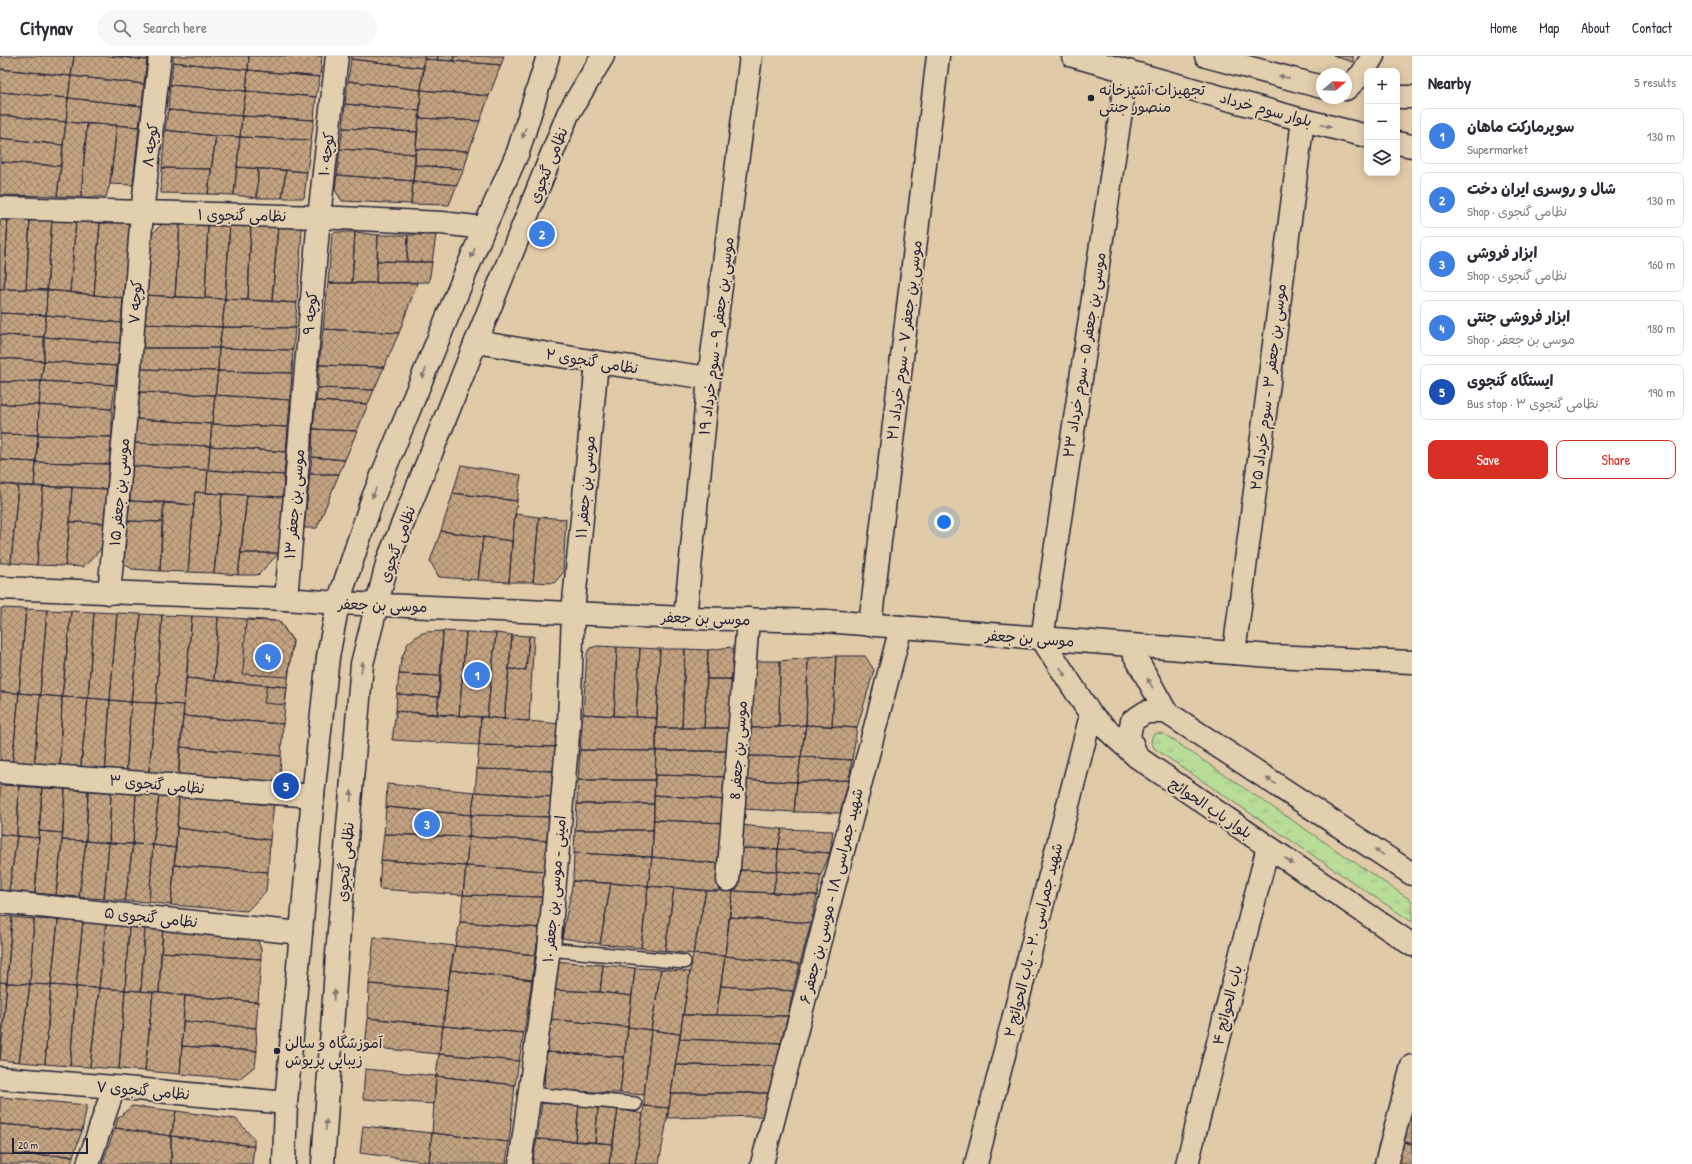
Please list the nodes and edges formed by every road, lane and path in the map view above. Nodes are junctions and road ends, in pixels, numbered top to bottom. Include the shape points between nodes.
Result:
1 (160, 56) edge
2 (336, 56) edge
3 (530, 56) edge
4 (548, 56) edge
5 (751, 56) edge
6 (938, 56) edge
7 (1073, 56) edge
8 (1206, 56) edge
9 (1373, 56) edge
10 (602, 57) edge
11 (1127, 71) junction
12 (1352, 84) edge
13 (1316, 85) edge
14 (1352, 93) edge
15 (1364, 94) edge
16 (1400, 97) edge
17 (1412, 97) edge
18 (533, 106) junction
19 (1303, 120) junction
20 (1364, 135) edge
21 (1400, 144) edge
22 (1412, 146) edge
23 (0, 208) edge
24 (142, 213) junction
25 (319, 217) junction
26 (484, 228) junction
27 (476, 342) junction
28 (597, 362) junction
29 (709, 378) junction
30 (128, 391) joint
31 (302, 410) joint
32 (0, 588) edge
33 (109, 593) junction
34 (286, 598) junction
35 (338, 603) junction
36 (376, 604) junction
37 (573, 612) junction
38 (685, 618) junction
39 (748, 619) junction
40 (870, 625) junction
41 (901, 627) junction
42 (1042, 639) junction
43 (1129, 645) junction
44 (1234, 653) junction
45 (1412, 662) edge
46 (1166, 712) junction
47 (1091, 715) junction
48 (1137, 757) junction
49 (0, 772) edge
50 (313, 796) junction
51 (1268, 847) junction
52 (1412, 874) edge
53 (728, 880) dead end
54 (0, 902) edge
55 (301, 933) junction
56 (1412, 945) edge
57 (549, 949) junction
58 (684, 962) dead end
59 (1412, 1066) edge
60 (0, 1078) edge
61 (114, 1087) junction
62 (529, 1094) junction
63 (286, 1103) junction
64 (635, 1104) dead end
65 (88, 1164) edge
66 (284, 1164) edge
67 (323, 1164) edge
68 (520, 1164) edge
69 (762, 1164) edge
70 (976, 1164) edge
71 (1187, 1164) edge
72 (1386, 1164) edge

1 - 24 street, کوچه ۸
2 - 25 street, کوچه ۱۰
3 - 18 street via 533,67
4 - 18 street
5 - 29 street, موسی بن جعفر ۹ - سوم خرداد ۱۹
6 - 40 street, موسی بن جعفر ۷ - سوم خرداد ۲۱
7 - 11 street, بلوار سوم خرداد
13 -> 8 street
9 - 12 street
10 - 27 street, نظامی گنجوی via 568,114
11 - 19 street, بلوار سوم خرداد
11 - 42 street, موسی بن جعفر ۵ - سوم خرداد ۲۳
14 - 15 street
16 - 17 street
18 -> 26 street via 518,152
19 -> 20 street, بلوار سوم خرداد
19 - 44 street, موسی بن جعفر ۳ - سوم خرداد ۲۵
21 - 22 street
23 - 24 street, نظامی گنجوی ۱
24 - 25 street, نظامی گنجوی ۱
24 - 30 street, کوچه ۷
25 - 26 street, نظامی گنجوی ۱ via 442,223
25 - 31 street, کوچه ۹
26 -> 35 street via 372,500
27 - 28 street, نظامی گنجوی ۲
27 - 36 street, نظامی گنجوی via 388,560
28 - 29 street, نظامی گنجوی ۲
28 - 37 street, موسی بن جعفر ۱۱
29 - 38 street, موسی بن جعفر ۹ - سوم خرداد ۱۹
30 - 33 street, موسی بن جعفر ۱۵
31 - 34 street, موسی بن جعفر ۱۳
32 - 33 street, موسی بن جعفر
33 - 34 street, موسی بن جعفر
34 - 35 street, موسی بن جعفر
35 - 36 street, موسی بن جعفر
35 - 50 street via 328,657
36 - 37 street, موسی بن جعفر
67 -> 36 street, نظامی گنجوی via 337,954 362,664
37 - 38 street, موسی بن جعفر
37 - 57 street, امینی - موسی بن جعفر ۱۰ via 569,723
38 - 39 street, موسی بن جعفر
39 - 40 street, موسی بن جعفر
39 - 53 street, موسی بن جعفر 8
40 - 41 street, موسی بن جعفر
41 - 42 street, موسی بن جعفر
41 - 69 street, شهید جمراسی ۱۸ - موسی بن جعفر ۶
42 - 43 street, موسی بن جعفر
42 -> 47 street, بلوار باب الحوائج
43 - 44 street, موسی بن جعفر
46 -> 43 street
44 - 45 street, موسی بن جعفر
46 - 48 street via 1146,712 1132,721 1129,736
52 -> 46 street
47 - 48 street, بلوار باب الحوائج
47 - 70 street, شهید جمراسی ۲۰ - باب الحوائج ۲
48 - 51 street, بلوار باب الحوائج
49 - 50 street, نظامی گنجوی ۳
50 - 55 street
51 -> 56 street, بلوار باب الحوائج
51 - 71 street, باب الحوائج ۴
54 - 55 street, نظامی گنجوی ۵
55 - 63 street
57 - 58 lane
57 - 62 street, امینی - موسی بن جعفر ۱۰
59 - 72 street
60 - 61 street, نظامی گنجوی ۷
61 - 63 street, نظامی گنجوی ۷
61 - 65 street
62 - 64 lane
62 - 68 street, امینی - موسی بن جعفر ۱۰
63 - 66 street

